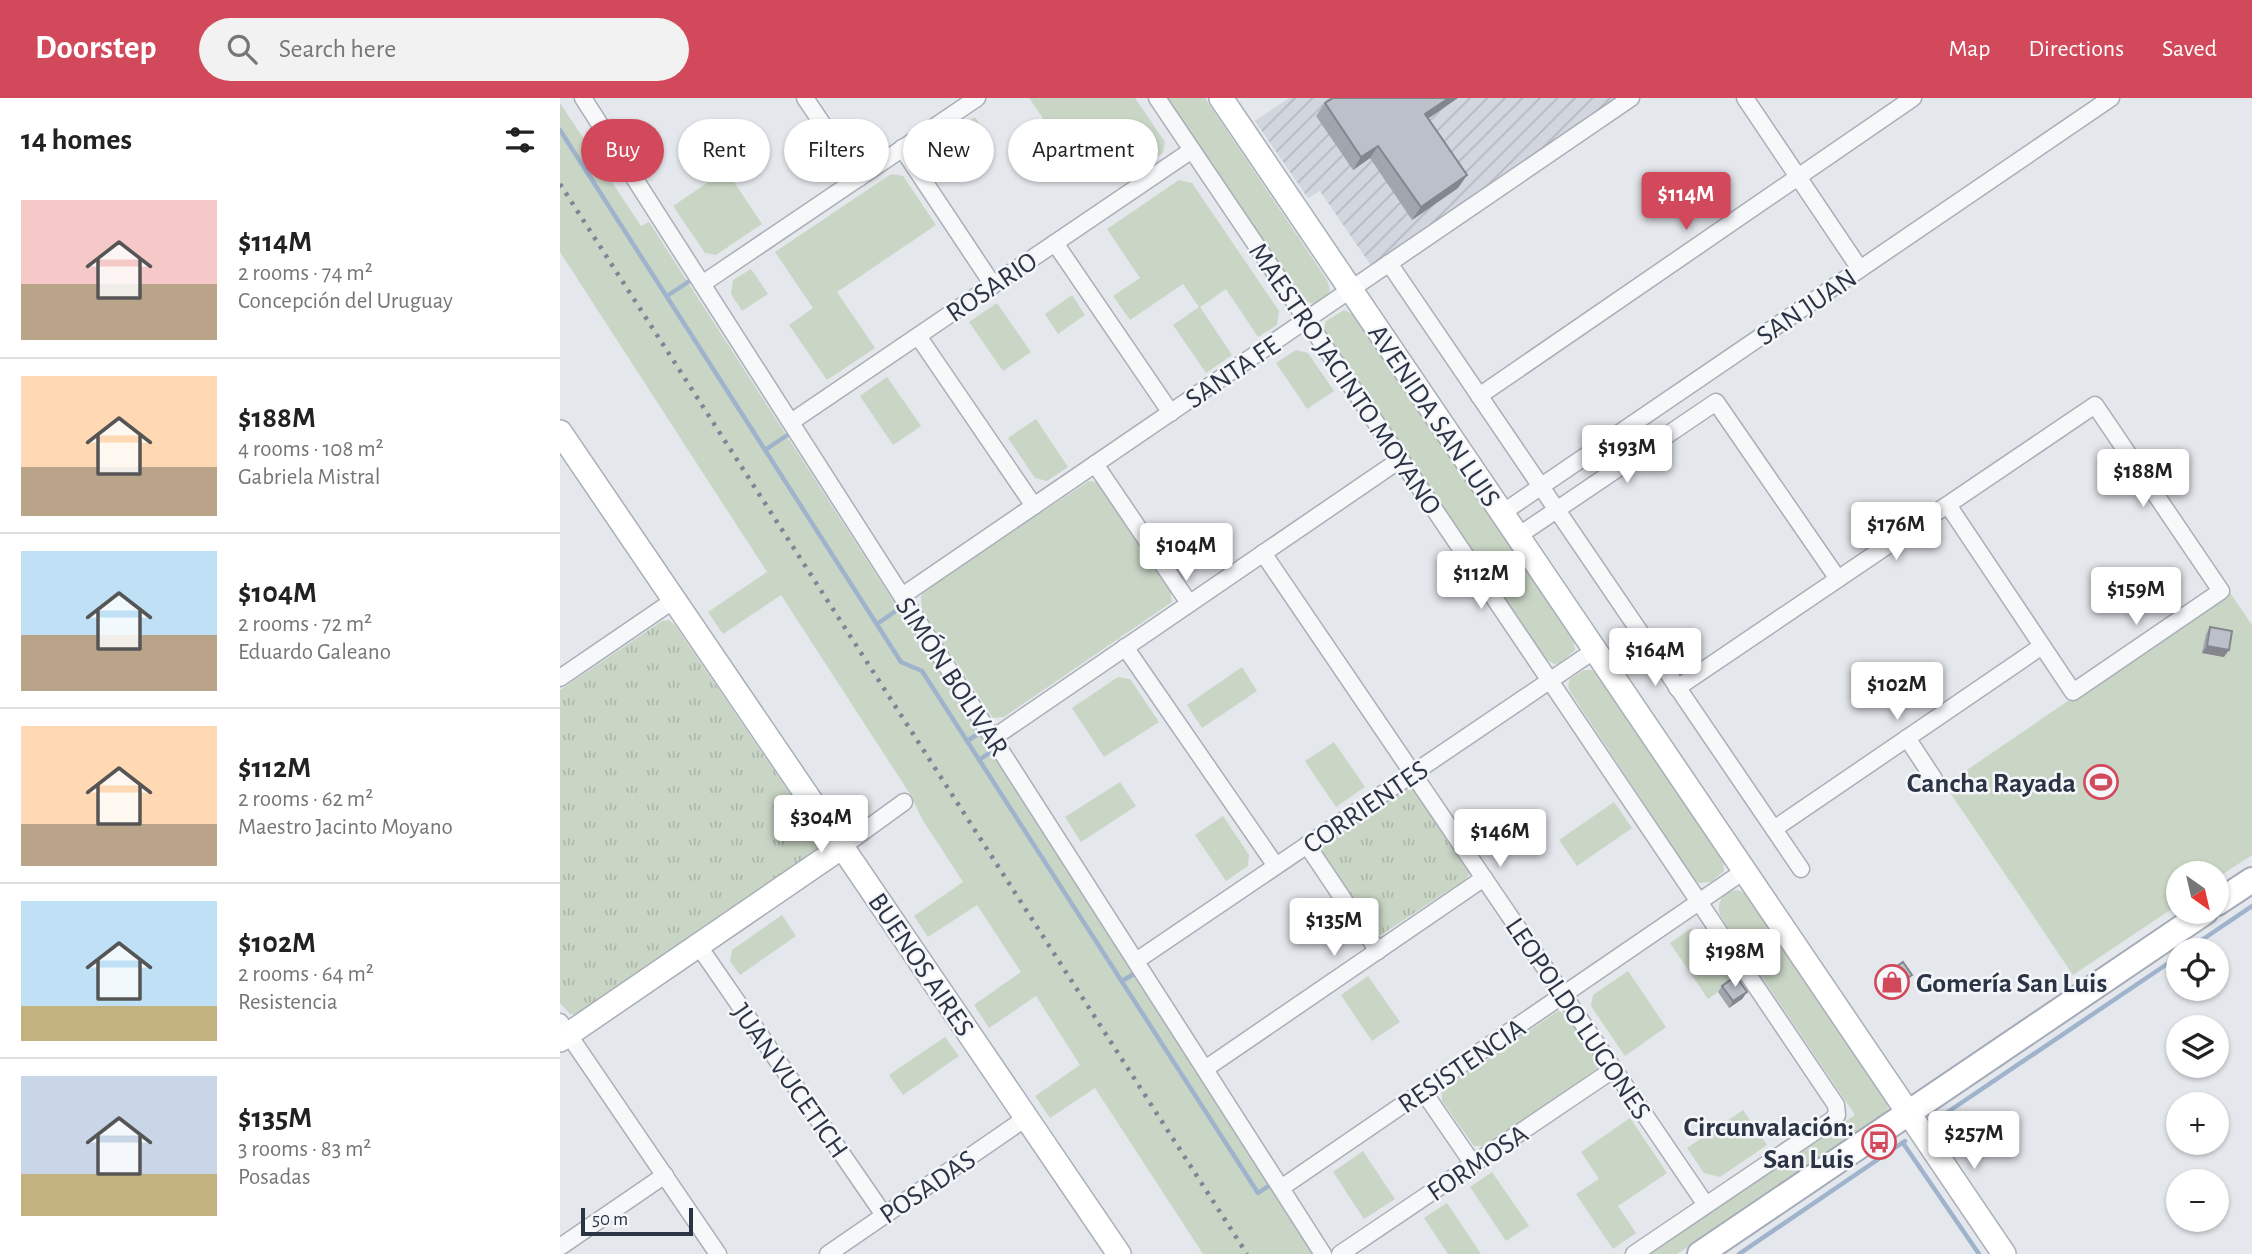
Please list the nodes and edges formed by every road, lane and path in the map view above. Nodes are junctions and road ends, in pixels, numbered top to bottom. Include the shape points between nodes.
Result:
1 (583, 98) edge
2 (805, 98) edge
3 (977, 98) edge
4 (1157, 98) edge
5 (1221, 98) edge
6 (1631, 98) edge
7 (1745, 98) edge
8 (1913, 98) edge
9 (2111, 98) edge
10 (819, 119) edge
11 (902, 148) junction
12 (1192, 149) junction
13 (889, 157) edge
14 (1798, 177) junction
15 (853, 182) edge
16 (1055, 243) junction
17 (1389, 263) junction
18 (1860, 269) junction
19 (702, 284) junction
20 (993, 285) junction
21 (1350, 290) junction
22 (1307, 320) junction
23 (918, 336) junction
24 (1479, 396) junction
25 (1171, 412) junction
26 (791, 422) junction
27 (560, 432) edge
28 (1401, 459) junction
29 (1096, 464) junction
30 (1541, 486) junction
31 (1948, 505) junction
32 (1034, 506) junction
33 (1557, 510) junction
34 (1502, 513) junction
35 (1518, 537) junction
36 (1263, 553) junction
37 (1838, 579) junction
38 (902, 596) junction
39 (674, 600) junction
40 (1189, 603) junction
41 (2042, 646) junction
42 (1125, 647) junction
43 (1595, 650) junction
44 (560, 678) edge
45 (1550, 680) junction
46 (1677, 688) junction
47 (993, 737) junction
48 (1907, 738) junction
49 (1413, 774) junction
50 (1934, 779) dead end
51 (904, 802) dead end
52 (1774, 829) junction
53 (1307, 845) junction
54 (842, 847) junction
55 (1276, 866) junction
56 (1801, 869) dead end
57 (1744, 871) junction
58 (1484, 878) junction
59 (2252, 880) edge
60 (2230, 894) edge
61 (1700, 902) junction
62 (2187, 924) edge
63 (698, 945) junction
64 (1378, 950) junction
65 (1136, 961) junction
66 (1563, 995) junction
67 (563, 1032) edge
68 (1205, 1069) junction
69 (1614, 1069) junction
70 (1423, 1091) junction
71 (1908, 1113) junction
72 (1026, 1118) junction
73 (1473, 1164) junction
74 (665, 1175) junction
75 (1281, 1188) junction
76 (1706, 1205) junction
77 (884, 1215) junction
78 (560, 1247) edge
79 (1114, 1252) edge
80 (718, 1254) edge
81 (828, 1254) edge
82 (1323, 1254) edge
83 (1340, 1254) edge
84 (1634, 1254) edge
85 (1700, 1254) edge
86 (2004, 1254) edge

1 - 19 street, SIMÓN BOLIVAR
2 - 10 street
3 - 11 street
4 - 12 street, MAESTRO JACINTO MOYANO
5 - 21 main road, AVENIDA SAN LUIS
6 - 17 street, SANTA FE
7 - 14 street
8 - 14 street
9 - 18 street, SAN JUAN
11 - 13 street
11 - 20 street
12 - 16 street, ROSARIO
12 - 22 street, MAESTRO JACINTO MOYANO
14 - 18 street
14 - 24 street
15 - 19 street
16 - 20 street, ROSARIO
16 - 25 street
17 - 21 street, SANTA FE
17 - 24 street
18 - 30 street, SAN JUAN
19 - 26 street, SIMÓN BOLIVAR
20 - 23 street, ROSARIO
21 - 22 street, SANTA FE
21 - 34 main road, AVENIDA SAN LUIS
22 - 25 street, SANTA FE
22 - 28 street, MAESTRO JACINTO MOYANO
23 - 26 street, ROSARIO
23 - 32 street
24 - 30 street
25 - 29 street, SANTA FE
26 - 38 street, SIMÓN BOLIVAR
27 - 39 main road, BUENOS AIRES
28 - 36 street
28 - 45 street, MAESTRO JACINTO MOYANO
29 - 32 street, SANTA FE
29 - 40 street
30 - 33 street
30 - 34 street, SAN JUAN
31 - 37 street
31 - 41 street
31 - 41 street via 2095,405 2221,591 2073,692
32 - 38 street, SANTA FE
33 - 35 street
33 - 37 street via 1716,402
33 - 46 street
34 - 35 main road, AVENIDA SAN LUIS
35 - 43 main road, AVENIDA SAN LUIS
36 - 40 street
36 - 49 street, LEOPOLDO LUGONES
37 - 46 street
38 - 47 street, SIMÓN BOLIVAR
39 - 44 street
39 - 54 main road, BUENOS AIRES
40 - 42 street
41 - 48 street
42 - 47 street
42 - 55 street
43 - 45 street, CORRIENTES
43 - 57 main road, AVENIDA SAN LUIS
45 - 49 street, CORRIENTES
45 - 61 street, MAESTRO JACINTO MOYANO
46 - 52 street
47 - 65 street, SIMÓN BOLIVAR
48 - 50 street
48 - 52 street
49 - 53 street, CORRIENTES
49 - 58 street, LEOPOLDO LUGONES
51 - 54 street
52 - 56 street
53 - 55 street, CORRIENTES
53 - 64 street
54 - 63 main road
54 - 72 main road, BUENOS AIRES
55 - 65 street, CORRIENTES
57 - 61 street, RESISTENCIA
57 - 71 main road, AVENIDA SAN LUIS
58 - 64 street
58 - 66 street, LEOPOLDO LUGONES
59 - 60 main road
61 - 66 street, RESISTENCIA
61 - 76 street, MAESTRO JACINTO MOYANO via 1838,1111 1832,1120
62 - 71 main road
63 - 67 main road
63 - 77 street, JUAN VUCETICH
64 - 68 street
65 - 68 street, SIMÓN BOLIVAR
66 - 69 street, LEOPOLDO LUGONES
66 - 70 street, RESISTENCIA
67 - 74 street
68 - 75 street, SIMÓN BOLIVAR
69 - 73 street, FORMOSA
69 - 76 street, LEOPOLDO LUGONES
70 - 73 street
70 - 75 street, RESISTENCIA
71 - 85 main road
71 - 86 main road, AVENIDA SAN LUIS
72 - 77 street, POSADAS
72 - 79 main road, BUENOS AIRES
73 - 83 street, FORMOSA
74 - 78 street
74 - 80 street
75 - 82 street, SIMÓN BOLIVAR
76 - 84 street
77 - 81 street, POSADAS

